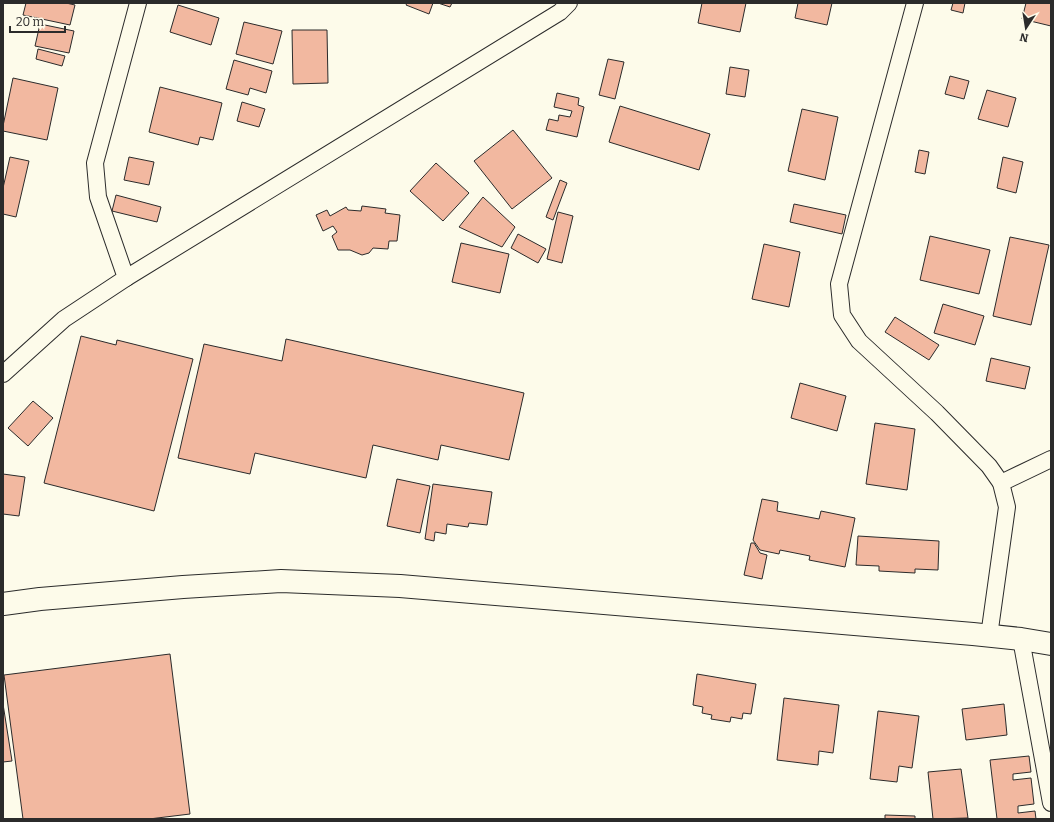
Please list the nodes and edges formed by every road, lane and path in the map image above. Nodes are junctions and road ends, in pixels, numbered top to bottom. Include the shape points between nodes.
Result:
1 (138, 3) edge
2 (569, 3) edge
3 (915, 3) edge
4 (126, 278) junction
5 (3, 374) edge
6 (1051, 459) edge
7 (1002, 483) junction
8 (3, 604) edge
9 (989, 636) junction
10 (1021, 639) junction
11 (1051, 644) edge
12 (1051, 803) edge

1 - 4 street via 95,163 98,197
2 - 4 street via 560,12
3 - 7 street via 839,284 842,315 859,341 937,413 989,466
4 - 5 street via 64,319
6 - 7 street
7 - 9 street via 1007,507
8 - 9 street via 183,587 281,581 407,586
9 - 10 street
10 - 11 street
10 - 12 street

